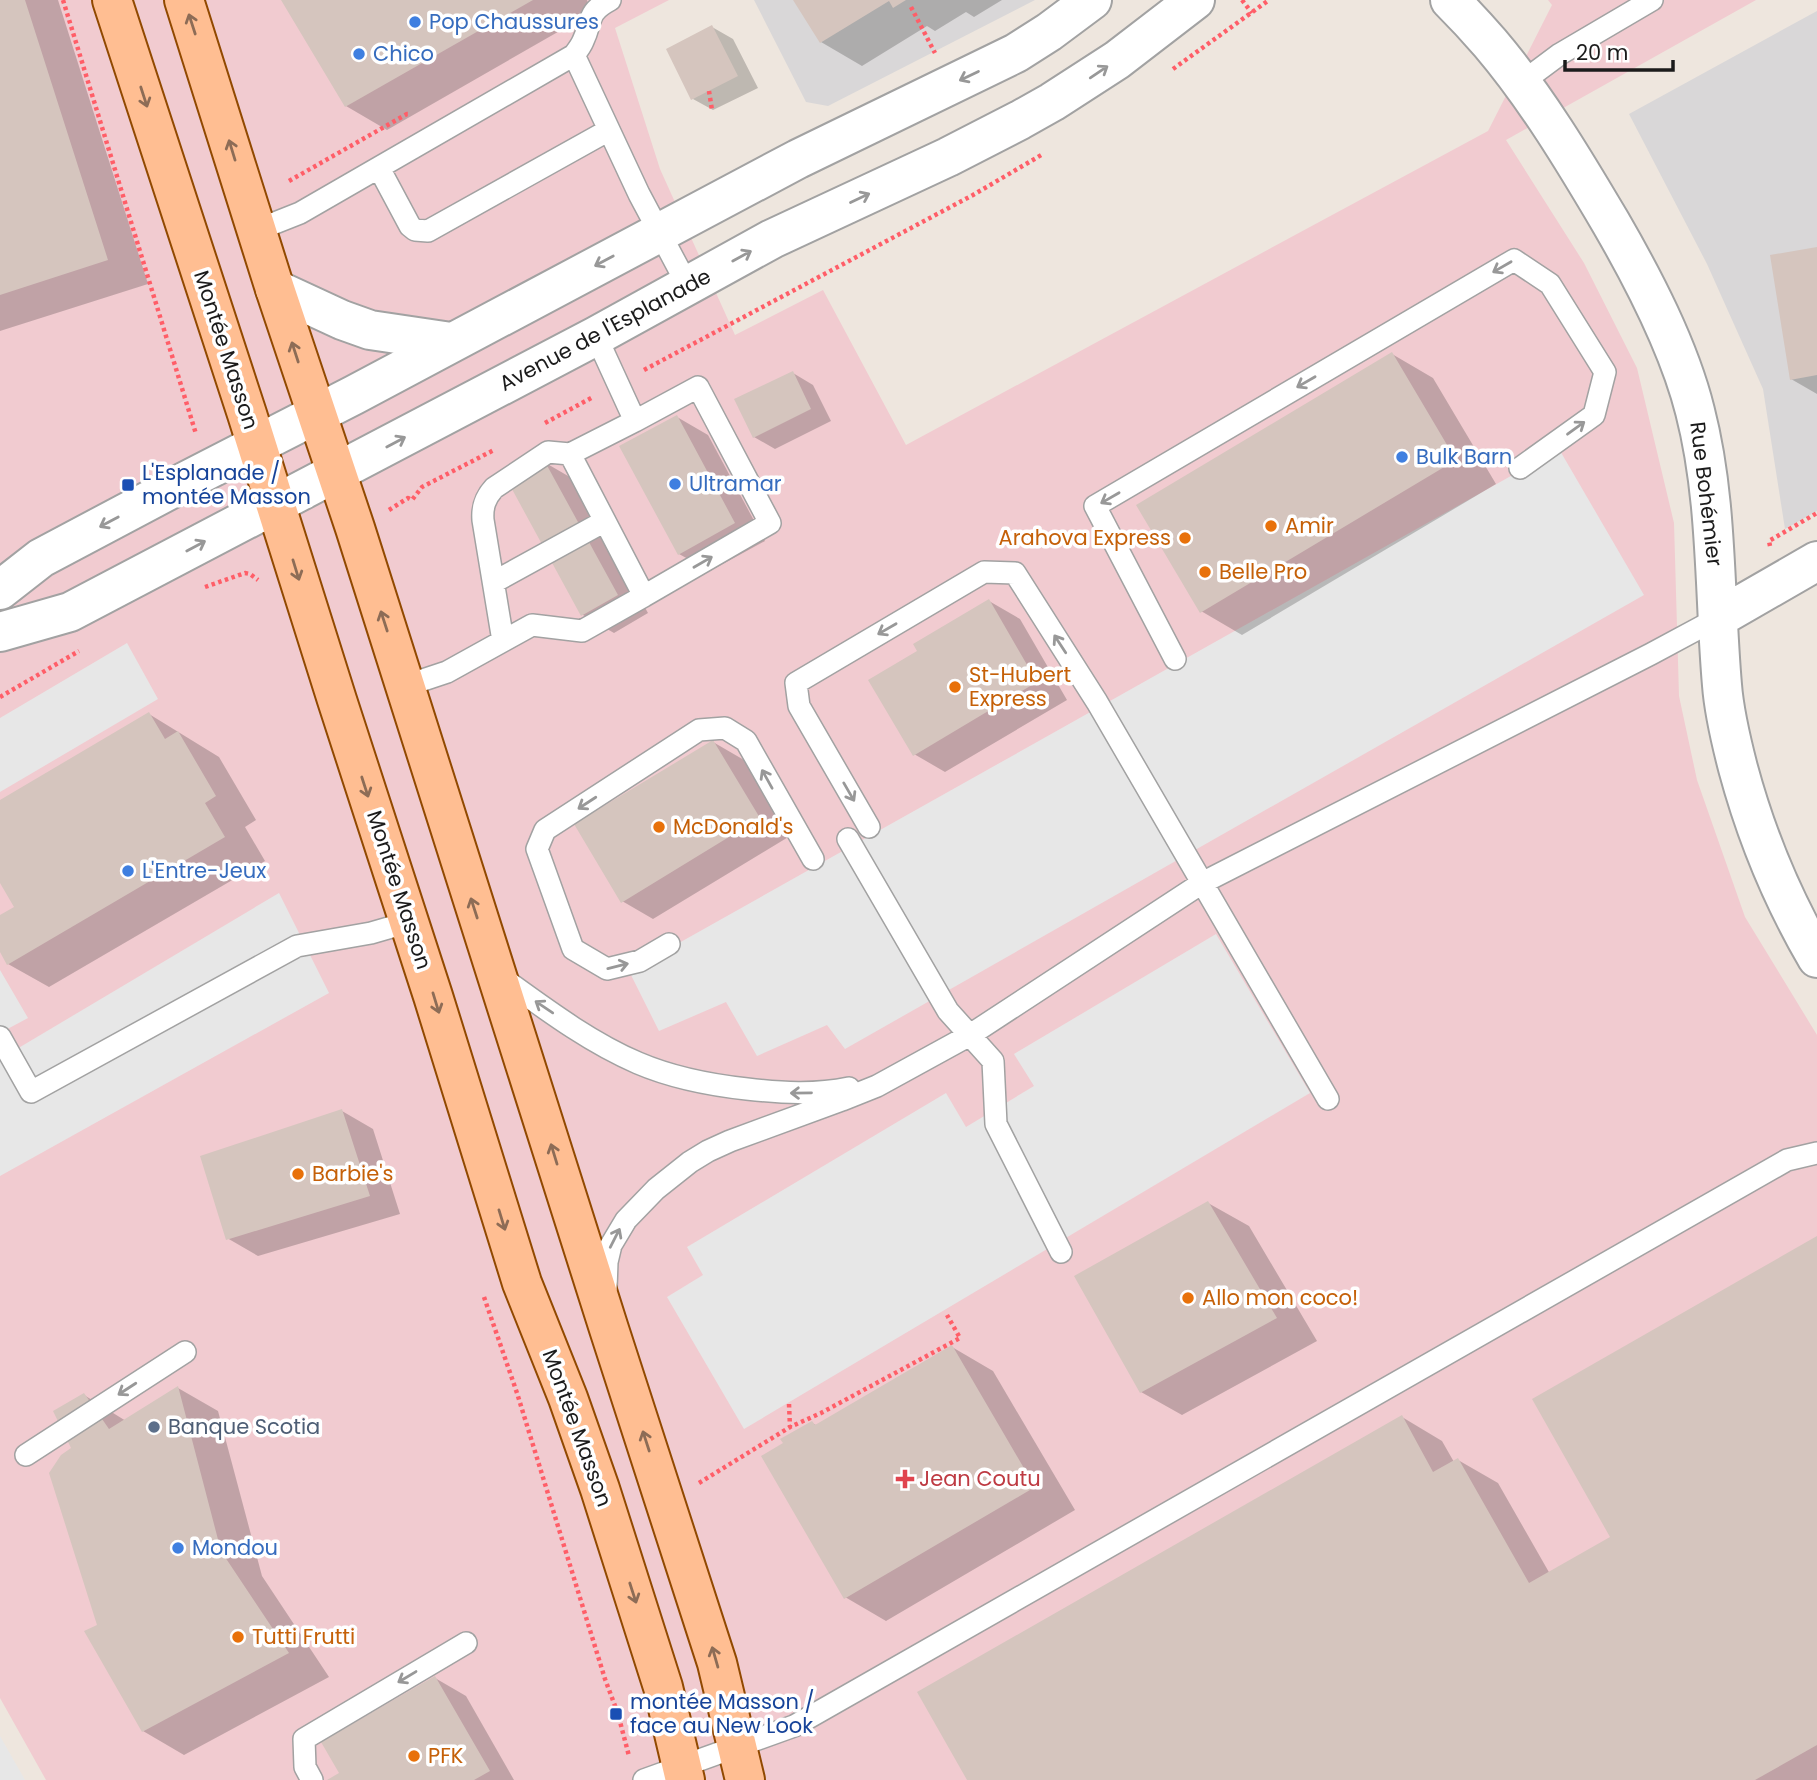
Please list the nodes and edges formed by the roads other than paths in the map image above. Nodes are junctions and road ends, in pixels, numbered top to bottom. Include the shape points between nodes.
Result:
1 (112, 0) edge
2 (184, 0) edge
3 (610, 0) edge
4 (1092, 0) edge
5 (1195, 0) edge
6 (1450, 0) edge
7 (1652, 0) edge
8 (588, 7) edge
9 (574, 55) junction
10 (1521, 83) junction
11 (609, 130) junction
12 (379, 168) junction
13 (257, 230) junction
14 (659, 232) junction
15 (688, 286) junction
16 (275, 289) junction
17 (596, 336) junction
18 (451, 342) junction
19 (316, 415) junction
20 (635, 421) junction
21 (257, 445) junction
22 (570, 454) junction
23 (1520, 468) dead end
24 (335, 473) junction
25 (276, 505) junction
26 (605, 520) junction
27 (1817, 561) edge
28 (494, 582) junction
29 (0, 590) edge
30 (644, 596) junction
31 (1718, 618) junction
32 (0, 632) edge
33 (503, 641) junction
34 (1175, 659) dead end
35 (405, 686) junction
36 (869, 827) dead end
37 (848, 839) dead end
38 (813, 859) dead end
39 (1202, 883) junction
40 (409, 922) junction
41 (669, 944) dead end
42 (1817, 958) edge
43 (496, 973) junction
44 (970, 1035) junction
45 (0, 1037) edge
46 (892, 1077) junction
47 (1328, 1099) dead end
48 (1817, 1153) edge
49 (1061, 1252) dead end
50 (609, 1329) junction
51 (185, 1352) dead end
52 (26, 1455) dead end
53 (466, 1643) dead end
54 (741, 1764) edge
55 (683, 1773) edge
56 (638, 1774) edge
57 (312, 1780) edge

1 -> 21 main road, Montée Masson
13 -> 2 main road
3 - 8 lane
4 -> 14 street via 1016,53
15 -> 5 street, Avenue de l'Esplanade via 772,239 1031,114 1117,60
6 - 10 street, Rue Bohémier
7 - 10 lane via 1560,54
8 - 9 lane via 585,39
9 - 11 lane
9 - 12 lane
10 - 31 street, Rue Bohémier via 1628,253 1685,378 1707,470
11 - 12 lane via 428,231 410,226
11 - 14 lane
12 - 13 lane via 300,213
13 - 16 main road
14 - 15 lane
14 -> 18 street
15 - 17 street, Avenue de l'Esplanade
16 - 18 street via 370,330
19 -> 16 main road
17 - 20 lane
24 -> 17 street, Avenue de l'Esplanade
18 - 19 street
19 - 21 street
19 - 24 main road
20 - 22 lane
30 -> 20 lane via 770,523 698,387
21 - 25 main road, Montée Masson
21 -> 29 street via 41,558
22 - 26 lane
22 - 28 lane via 548,453 488,495 483,512
23 -> 34 lane via 1594,415 1605,372 1550,284 1514,260 1095,506
24 - 25 street, Avenue de l'Esplanade
35 -> 24 main road
32 -> 25 street, Avenue de l'Esplanade via 70,612
25 -> 40 main road, Montée Masson
26 - 28 lane
26 - 30 lane
27 - 31 street
28 - 33 lane
30 - 33 lane via 582,631 532,625
31 - 39 lane
31 - 42 street, Rue Bohémier via 1722,687 1744,792 1780,889
33 - 35 lane via 447,672
43 -> 35 main road
39 -> 36 lane via 1097,702 1015,573 984,572 796,683 799,706
37 - 44 lane via 948,1011
38 -> 41 lane via 746,741 725,728 699,730 545,830 537,849 573,949 607,970 640,961
39 - 44 lane
39 - 47 lane
40 - 45 lane via 297,946 31,1092
40 -> 55 main road, Montée Masson via 522,1283 600,1489 663,1687
46 -> 43 lane via 836,1091 786,1093 667,1074 577,1029
50 -> 43 main road
44 - 46 lane
44 - 49 lane via 993,1061 996,1124
50 -> 46 lane via 606,1278 611,1245 626,1220 672,1175 719,1146
48 - 54 lane via 1787,1160 794,1726
54 -> 50 main road via 717,1663
51 -> 52 lane
53 -> 57 lane via 304,1738 305,1767
54 - 55 lane
55 - 56 lane

